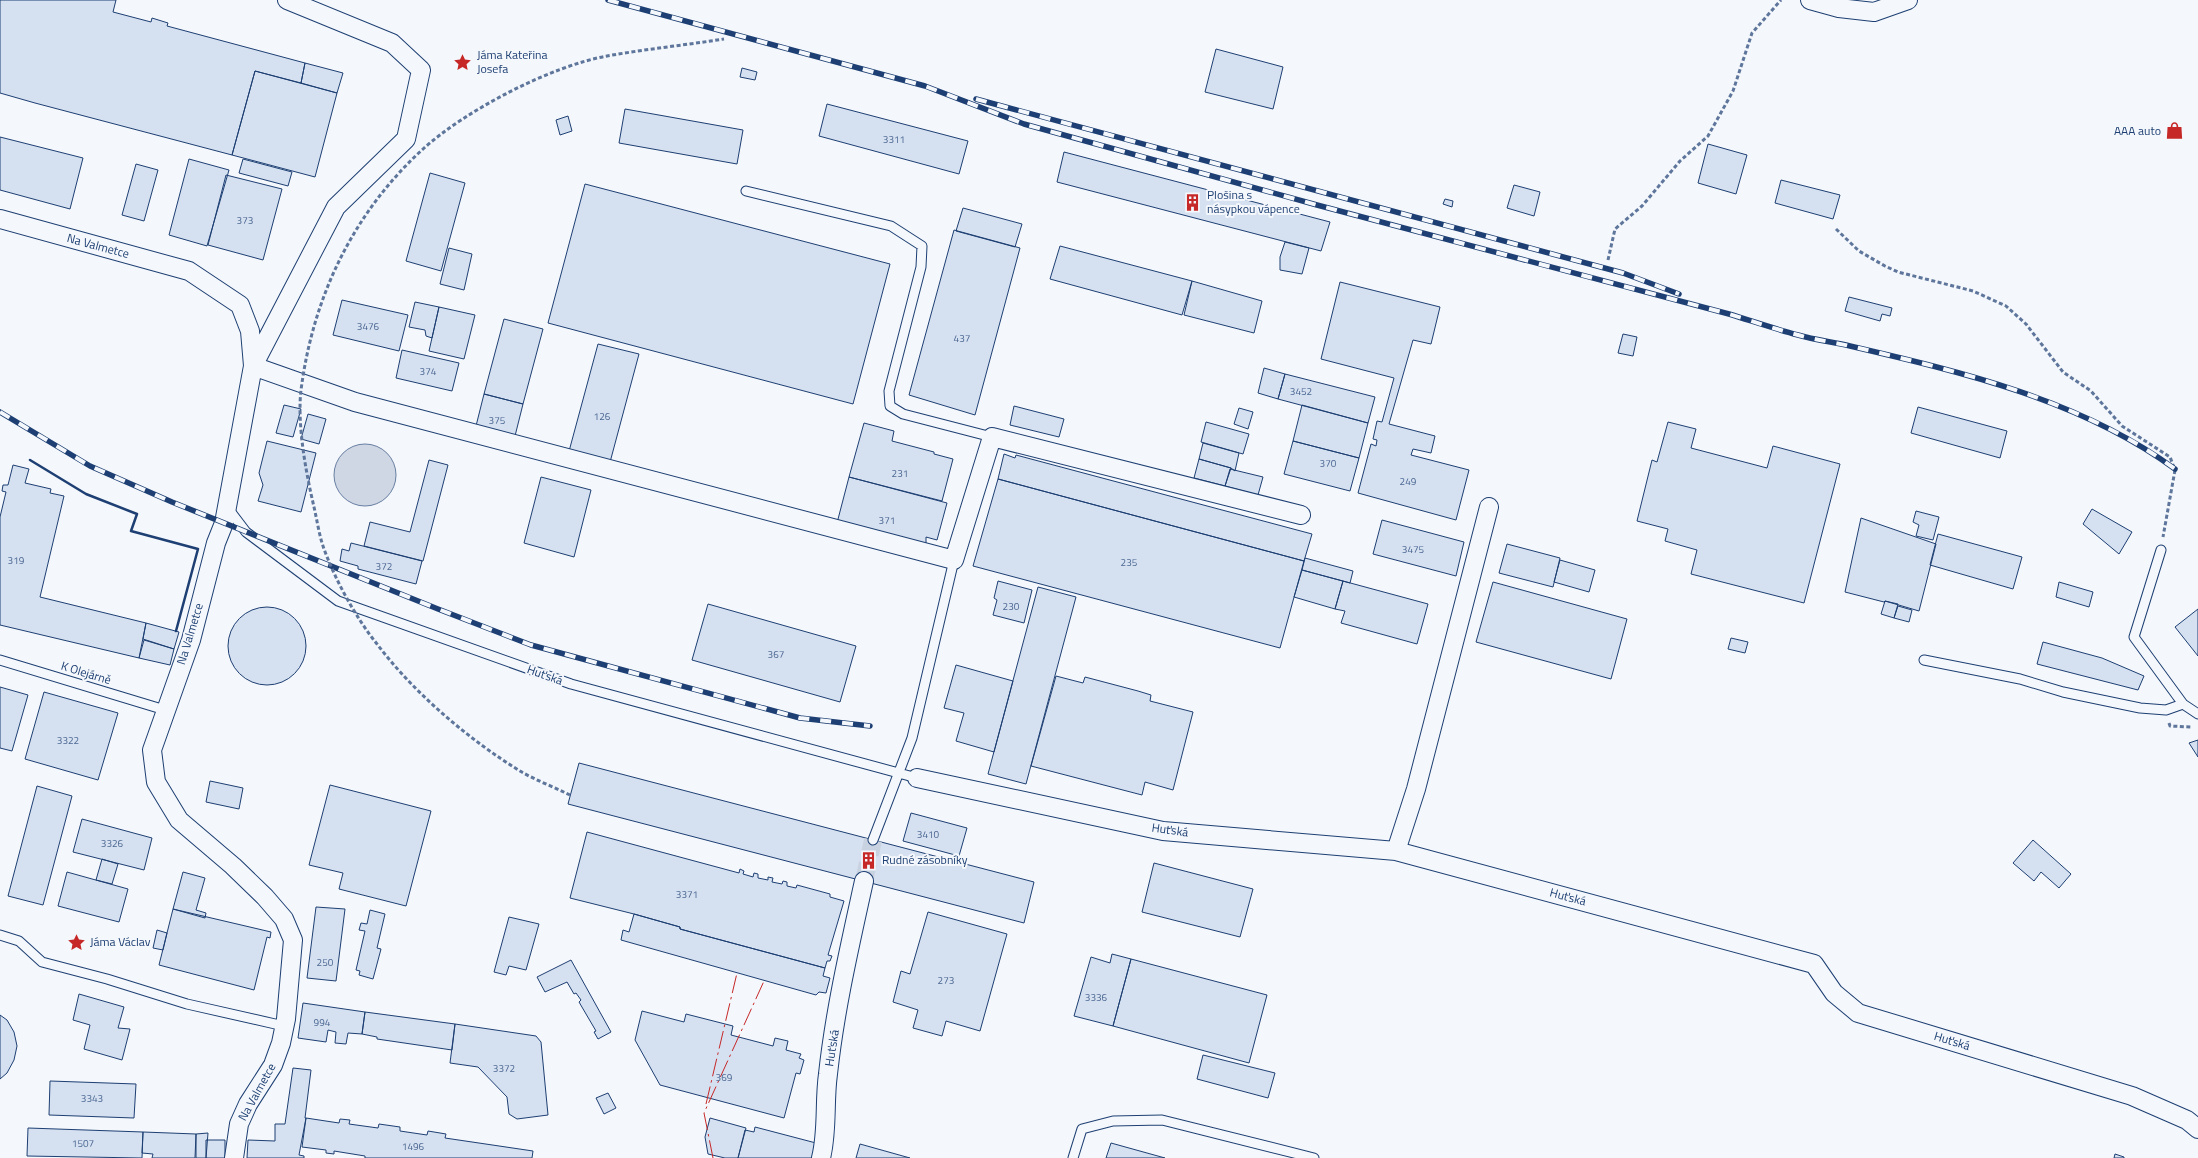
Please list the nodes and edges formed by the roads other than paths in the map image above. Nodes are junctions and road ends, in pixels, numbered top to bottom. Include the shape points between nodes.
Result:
1 (287, 0) edge
2 (1810, 0) edge
3 (1908, 0) edge
4 (746, 191) dead end
5 (0, 219) edge
6 (253, 366) junction
7 (992, 438) junction
8 (227, 506) junction
9 (1489, 507) dead end
10 (1301, 515) dead end
11 (2161, 550) road end
12 (954, 560) junction
13 (0, 660) edge
14 (1924, 660) dead end
15 (2183, 704) junction
16 (165, 710) junction
17 (2198, 714) edge
18 (898, 774) junction
19 (917, 778) joint
20 (873, 840) tunnel mouth
21 (1396, 851) junction
22 (864, 881) tunnel mouth
23 (0, 935) edge
24 (284, 1026) junction
25 (2198, 1129) edge
26 (234, 1158) edge
27 (821, 1158) edge
28 (1073, 1158) edge
29 (1314, 1158) edge

1 - 6 street via 392,42 421,70 406,138 336,206
2 - 3 street via 1839,8 1874,12
4 - 7 lane via 891,226 922,246 921,268 889,391 890,406 903,414
5 - 6 street, Na Valmetce via 189,271 240,305 250,331
6 - 8 street, Na Valmetce
6 - 12 street via 355,402
7 - 10 street
7 - 12 street
8 - 16 street, Na Valmetce via 191,640
8 - 18 lane, Huťská via 246,532 338,601 571,684
9 - 21 street via 1416,789
11 - 15 lane via 2134,637
12 - 18 lane via 912,738
13 - 16 lane, K Olejárně
14 - 15 lane via 2140,708 2166,710
15 - 17 lane
16 - 24 street, Na Valmetce via 152,750 156,782 179,820 265,897 284,919 293,940
18 - 19 lane, Huťská
18 - 20 lane
19 - 21 street, Huťská via 1163,831
21 - 25 street, Huťská via 1814,964 1834,993 1858,1013 2132,1096 2187,1120
22 - 27 street, Huťská via 845,967 827,1075 825,1143
23 - 24 lane via 19,941 42,962 187,1004
24 - 26 street, Na Valmetce via 273,1065 239,1124
28 - 29 lane via 1082,1129 1112,1121 1162,1120

